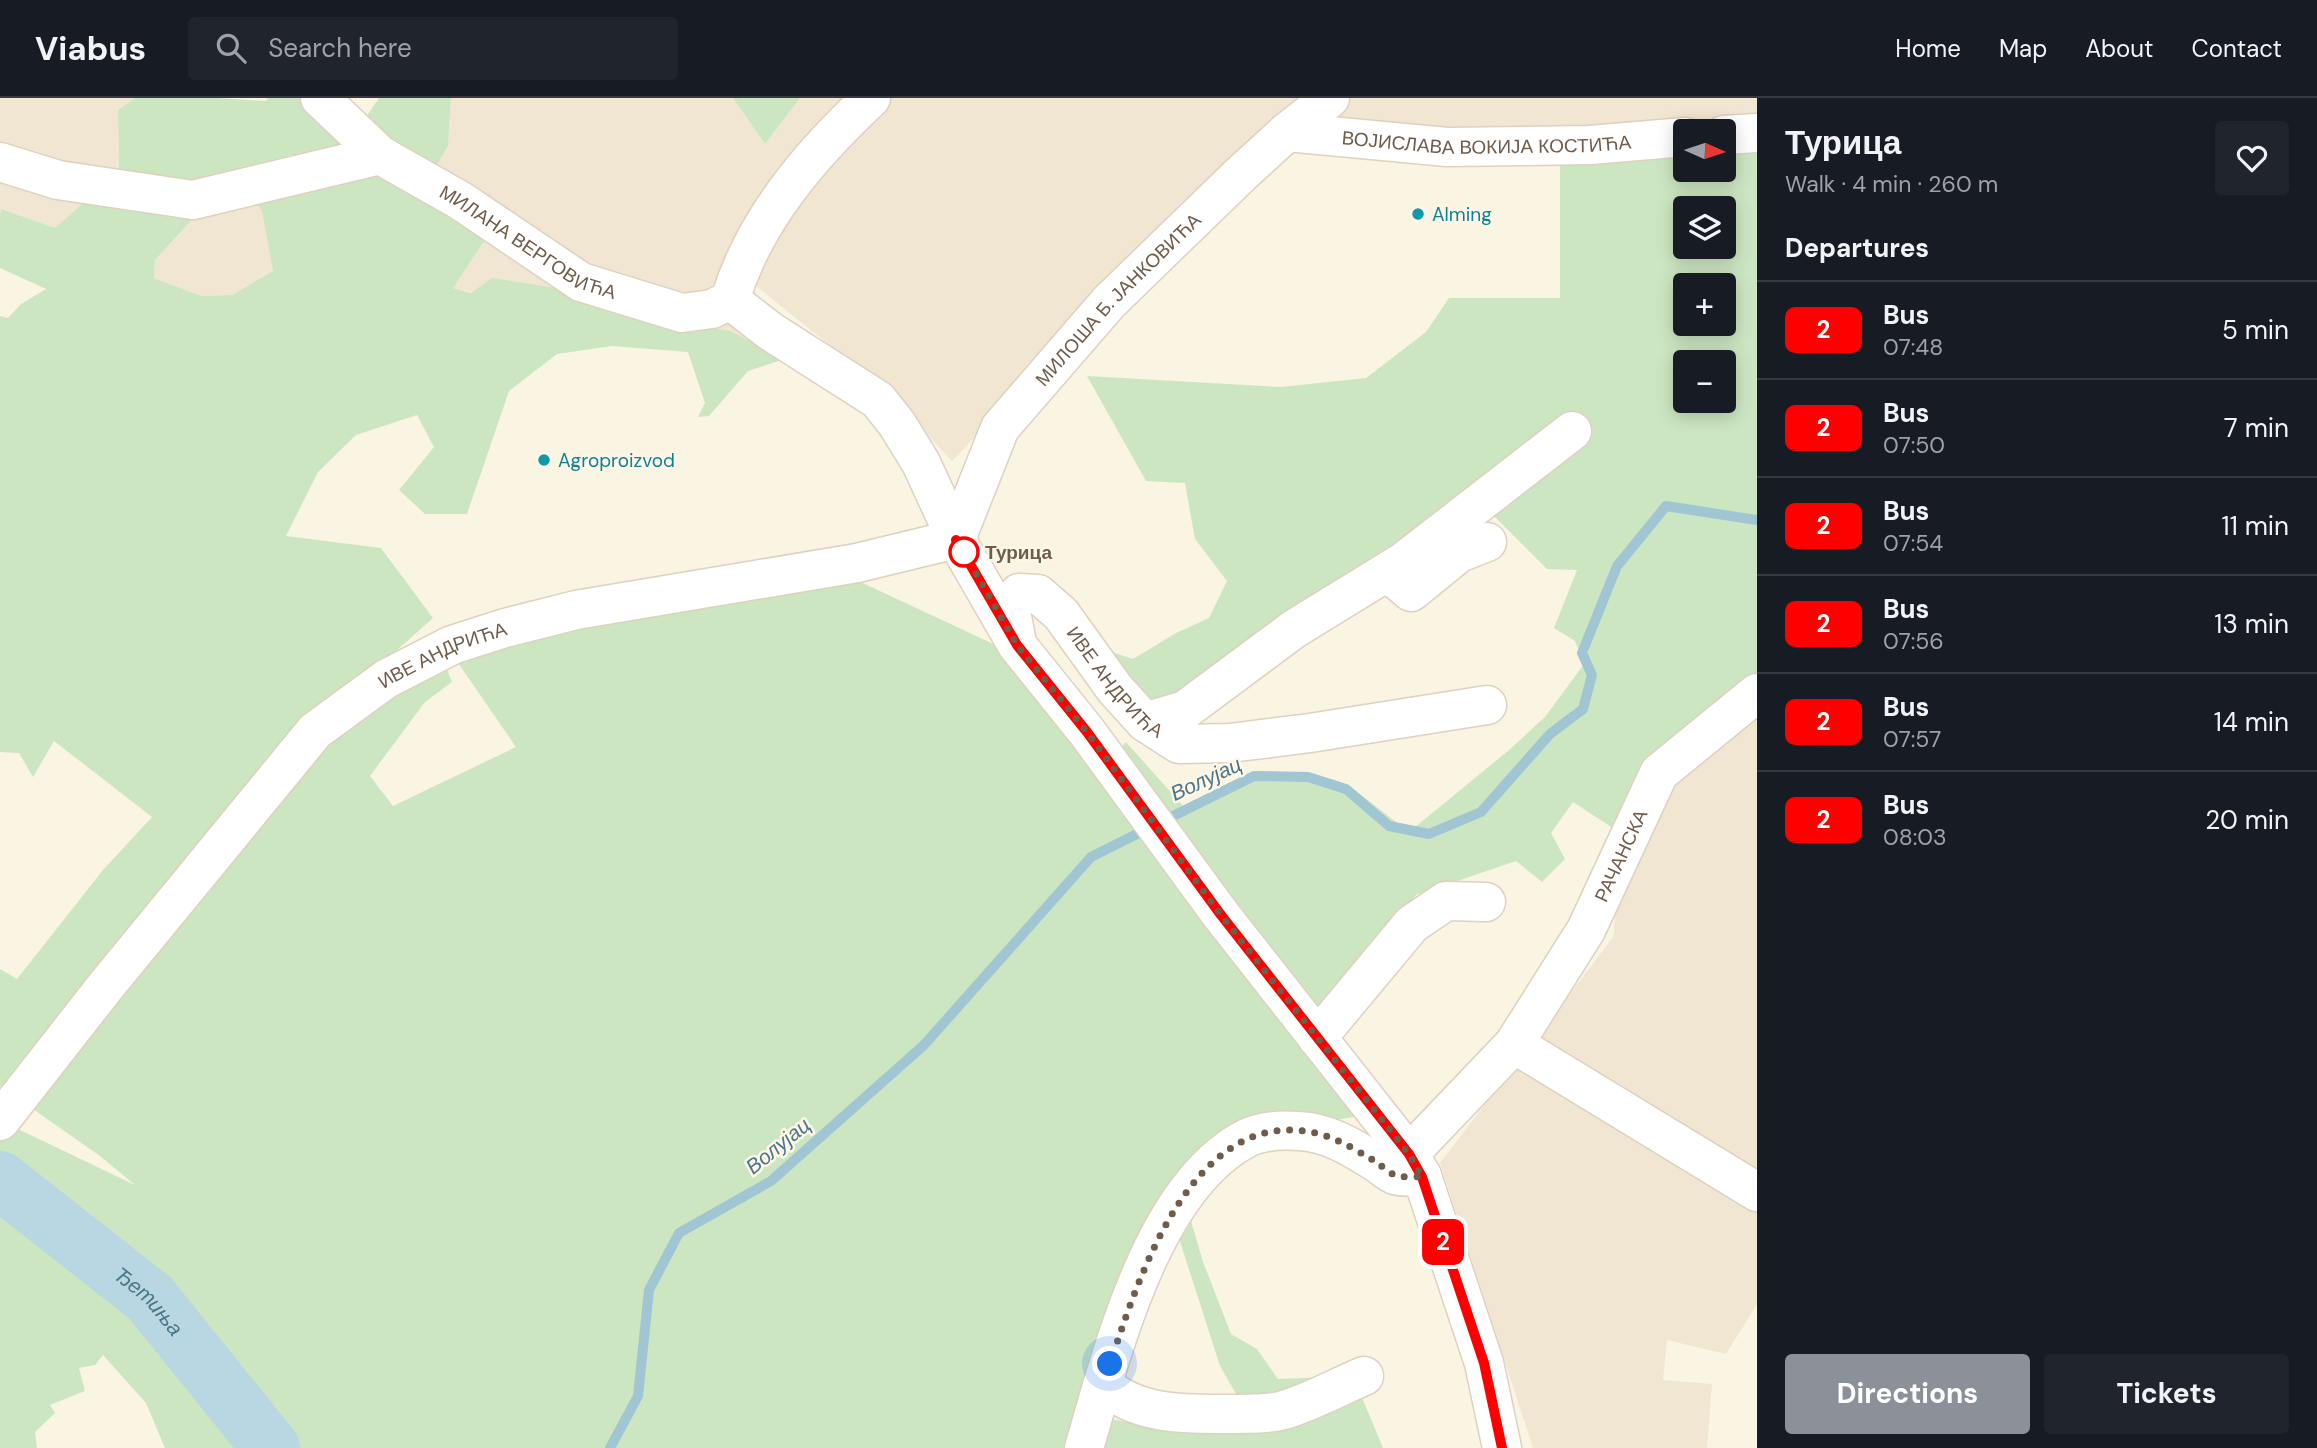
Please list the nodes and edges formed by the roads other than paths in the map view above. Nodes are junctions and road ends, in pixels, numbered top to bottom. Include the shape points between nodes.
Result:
1 (320, 98) edge
2 (871, 98) edge
3 (1330, 98) edge
4 (1287, 132) junction
5 (1756, 133) edge
6 (1736, 134) edge
7 (1673, 138) edge
8 (380, 155) junction
9 (0, 162) edge
10 (730, 300) junction
11 (1572, 431) dead end
12 (956, 540) junction
13 (1488, 542) dead end
14 (1387, 572) junction
15 (1017, 645) junction
16 (1757, 693) edge
17 (1487, 705) dead end
18 (1145, 722) junction
19 (1486, 902) dead end
20 (1317, 1038) junction
21 (1514, 1044) junction
22 (0, 1121) edge
23 (1415, 1165) junction
24 (1757, 1192) edge
25 (1364, 1376) dead end
26 (1103, 1384) junction
27 (1084, 1448) edge
28 (1502, 1448) edge

1 - 8 street, МИЛАНА ВЕРГОВИЋА
2 - 10 street via 837,130 777,201 738,273
3 - 4 street, МИЛОША Б. ЈАНКОВИЋА
4 - 7 street, ВОЈИСЛАВА ВОКИЈА КОСТИЋА via 1447,147 1590,145
4 - 12 street, МИЛОША Б. ЈАНКОВИЋА via 1100,312 1000,428
5 - 6 street
8 - 9 street via 193,200 58,180
8 - 10 street, МИЛАНА ВЕРГОВИЋА via 461,201 581,282 682,313 712,309
10 - 12 street via 878,400 921,463
11 - 14 street
12 - 15 street, ИВЕ АНДРИЋА
12 - 22 street, ИВЕ АНДРИЋА via 856,563 576,610 453,645 386,679 315,731
13 - 14 street via 1459,553 1411,592
14 - 18 street via 1294,629 1185,710
15 - 18 street, ИВЕ АНДРИЋА via 1011,611 1019,593 1038,594 1061,614
15 - 20 street, ИВЕ АНДРИЋА
16 - 21 street, РАЧАНСКА via 1659,774 1586,930
17 - 18 street, ИВЕ АНДРИЋА via 1230,743 1180,744
19 - 20 street via 1446,901 1412,923
20 - 23 street, ИВЕ АНДРИЋА
21 - 23 street, РАЧАНСКА
21 - 24 street
23 - 26 street via 1395,1175 1351,1147 1314,1132 1265,1132 1247,1139 1204,1170 1168,1222 1130,1302
23 - 28 street, ИВЕ АНДРИЋА via 1484,1363
25 - 26 street via 1284,1410 1264,1413 1163,1412 1122,1399
26 - 27 street

